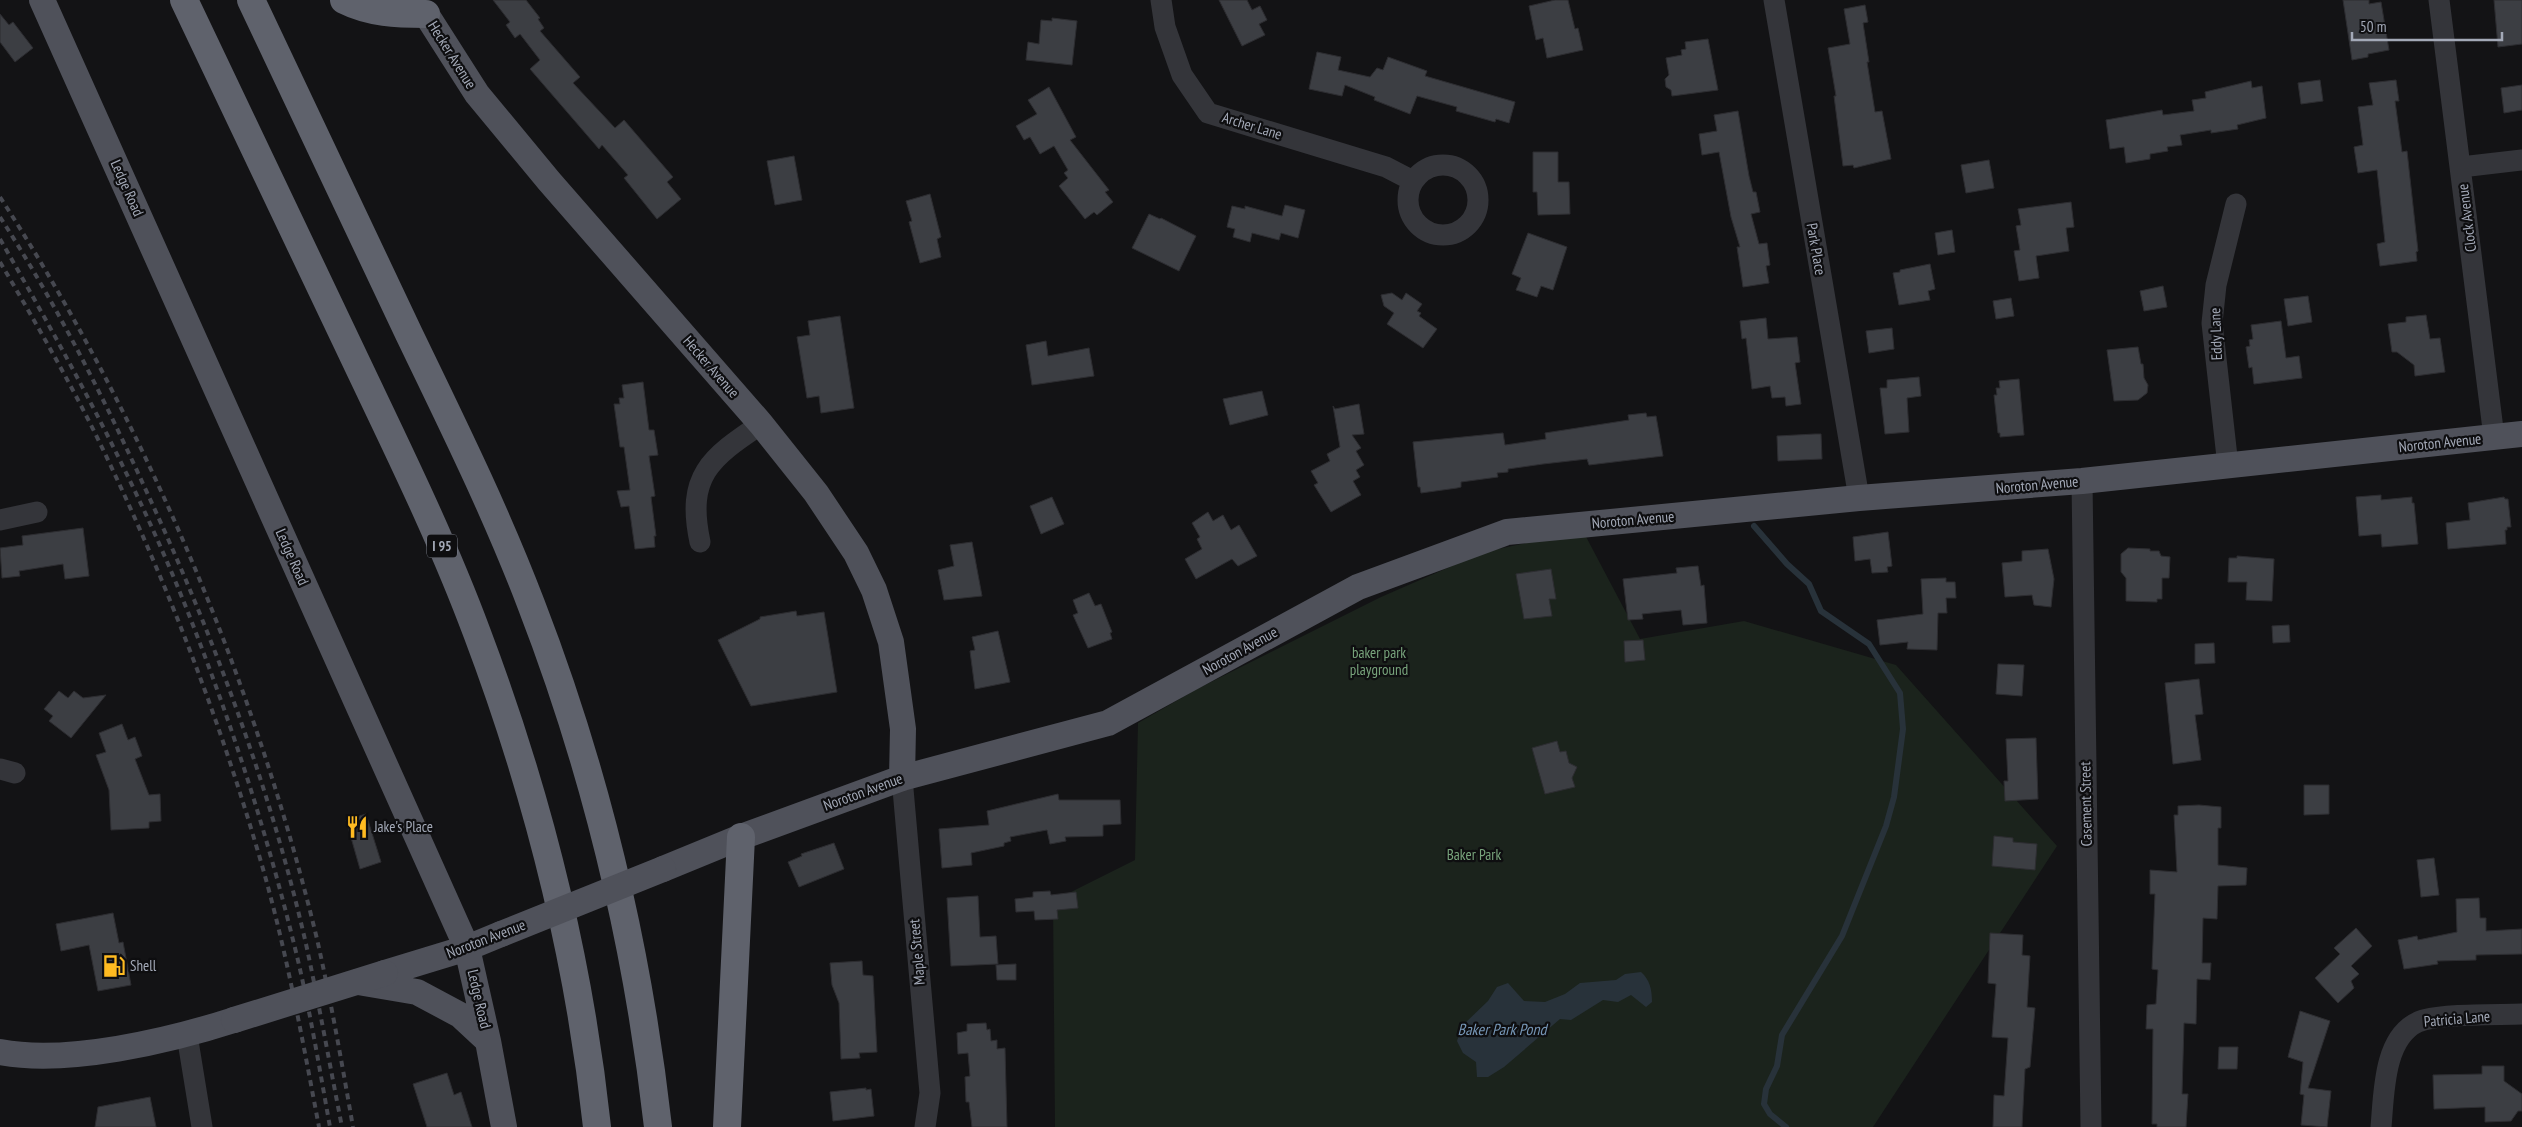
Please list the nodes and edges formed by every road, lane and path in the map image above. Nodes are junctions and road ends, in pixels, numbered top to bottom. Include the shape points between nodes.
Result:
1 (42, 0) edge
2 (184, 0) edge
3 (251, 0) edge
4 (344, 0) edge
5 (1161, 0) edge
6 (1774, 0) edge
7 (2439, 0) edge
8 (424, 7) edge
9 (2522, 160) edge
10 (2461, 167) junction
11 (1413, 181) dead end
12 (2236, 204) dead end
13 (761, 424) junction
14 (2522, 434) edge
15 (2494, 437) junction
16 (2228, 466) junction
17 (2082, 481) junction
18 (1859, 498) junction
19 (36, 512) dead end
20 (0, 520) edge
21 (700, 542) dead end
22 (902, 778) junction
23 (741, 837) junction
24 (467, 948) junction
25 (358, 982) junction
26 (2522, 1014) edge
27 (187, 1035) junction
28 (488, 1041) junction
29 (0, 1052) edge
30 (202, 1127) edge
31 (504, 1127) edge
32 (598, 1127) edge
33 (658, 1127) edge
34 (727, 1127) edge
35 (925, 1127) edge
36 (2091, 1127) edge
37 (2382, 1127) edge

1 - 24 main road, Ledge Road
2 - 32 highway, I 95 via 421,500 477,632 546,849 575,979
3 - 33 highway via 474,470 532,605 578,743 618,884 644,1024
4 - 8 highway via 392,14
5 - 11 street, Archer Lane via 1165,28 1182,74 1208,113 1386,167
6 - 18 street, Park Place
7 - 10 street, Clock Avenue
8 - 13 main road, Hecker Avenue via 477,94
9 - 10 street
10 - 15 street, Clock Avenue
12 - 16 street, Eddy Lane via 2216,285 2212,323
13 - 21 street via 723,449 698,485 695,518
13 - 22 main road, Hecker Avenue via 816,493 856,553 874,590 891,642 903,729
14 - 15 main road, Noroton Avenue
15 - 16 main road, Noroton Avenue
16 - 17 main road, Noroton Avenue
17 - 18 main road, Noroton Avenue
17 - 36 street, Casement Street
18 - 22 main road, Noroton Avenue via 1507,532 1358,587 1108,724
19 - 20 street
22 - 23 main road, Noroton Avenue
22 - 35 street, Maple Street via 930,1093
23 - 24 main road, Noroton Avenue, bridge
23 - 34 highway
24 - 25 main road, Noroton Avenue, bridge
24 - 28 main road, Ledge Road
25 - 27 main road, Noroton Avenue, bridge
25 - 28 main road via 417,992 460,1015
26 - 37 street, Patricia Lane via 2418,1021 2396,1043 2391,1056
27 - 29 main road, Noroton Avenue via 69,1056
27 - 30 street
28 - 31 main road, Ledge Road

